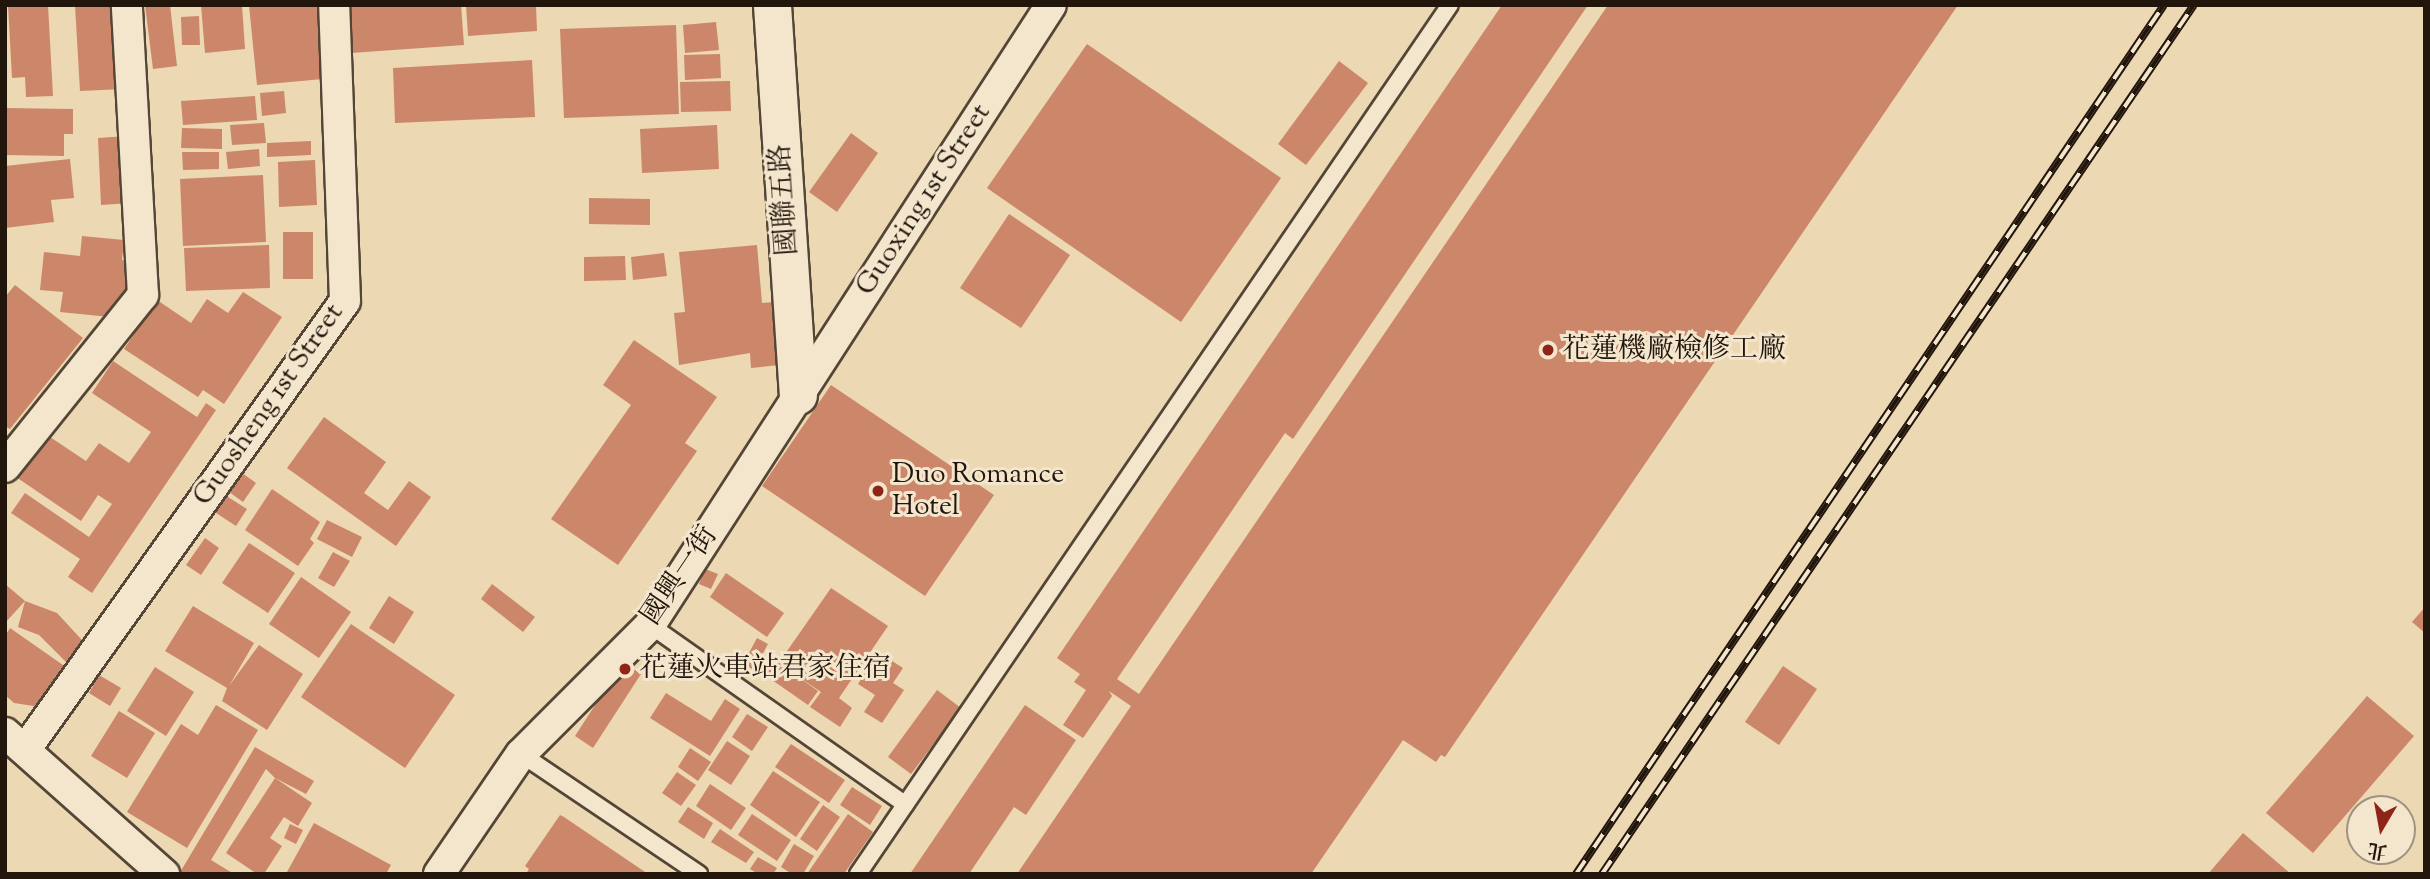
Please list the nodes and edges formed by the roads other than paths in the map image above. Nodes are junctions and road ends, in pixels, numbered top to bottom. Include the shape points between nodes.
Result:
1 (127, 5) edge
2 (334, 5) edge
3 (772, 5) edge
4 (1051, 5) edge
5 (1450, 5) edge
6 (798, 395) junction
7 (5, 467) edge
8 (650, 625) junction
9 (15, 741) edge
10 (522, 754) junction
11 (905, 804) junction
12 (164, 874) edge
13 (439, 874) edge
14 (699, 874) edge
15 (858, 874) edge

1 - 7 street via 143,295
2 - 9 street, Guosheng 1st Street via 345,301
3 - 6 street, 國聯五路
4 - 6 street, Guoxing 1st Street
5 - 11 lane
6 - 8 street, 國興一街
8 - 10 street, 國興一街
8 - 11 lane
9 - 12 street
10 - 13 street, 國興一街
10 - 14 lane
11 - 15 lane

